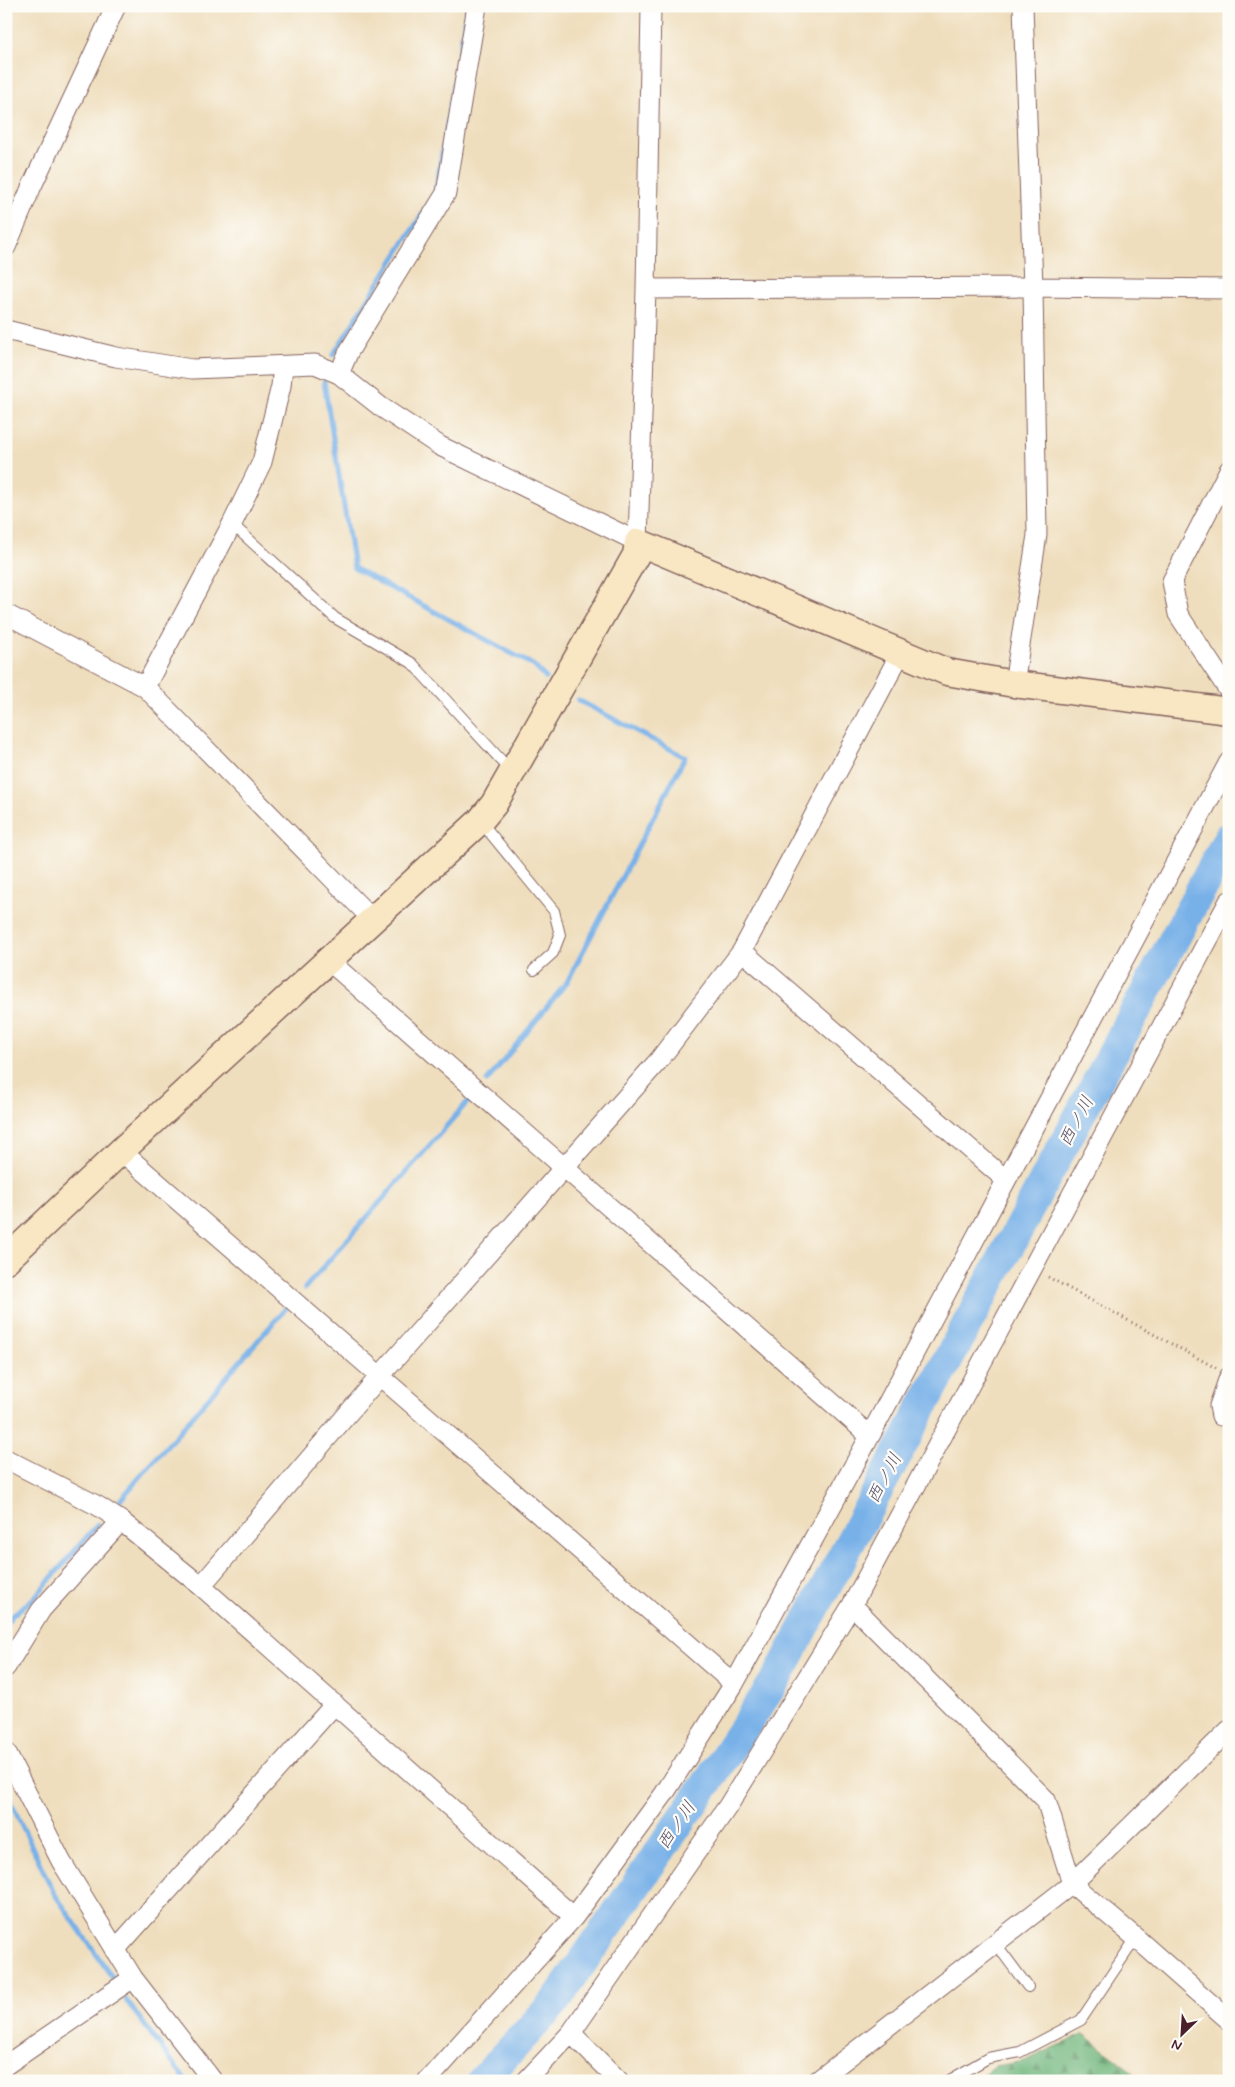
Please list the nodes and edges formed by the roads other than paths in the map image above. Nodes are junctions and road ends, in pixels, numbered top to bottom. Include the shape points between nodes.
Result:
1 (116, 6) edge
2 (477, 6) edge
3 (651, 6) edge
4 (1023, 6) edge
5 (6, 247) edge
6 (1033, 287) junction
7 (646, 289) junction
8 (1229, 289) edge
9 (6, 330) edge
10 (283, 366) junction
11 (339, 374) junction
12 (1229, 470) edge
13 (232, 524) junction
14 (638, 542) junction
15 (6, 614) edge
16 (900, 654) junction
17 (1014, 684) junction
18 (145, 687) junction
19 (1229, 691) edge
20 (1229, 711) edge
21 (1229, 762) edge
22 (511, 771) junction
23 (480, 821) junction
24 (1229, 901) edge
25 (373, 920) junction
26 (742, 951) junction
27 (329, 961) junction
28 (534, 970) dead end
29 (121, 1150) junction
30 (564, 1167) junction
31 (1006, 1180) junction
32 (6, 1260) edge
33 (1224, 1374) edge
34 (380, 1376) junction
35 (1220, 1416) dead end
36 (870, 1436) junction
37 (6, 1459) edge
38 (121, 1521) junction
39 (201, 1586) junction
40 (852, 1605) junction
41 (6, 1667) edge
42 (734, 1684) junction
43 (335, 1704) junction
44 (1229, 1730) edge
45 (6, 1752) edge
46 (1072, 1884) junction
47 (574, 1917) junction
48 (1136, 1938) junction
49 (996, 1944) junction
50 (116, 1950) junction
51 (133, 1978) junction
52 (1028, 1987) dead end
53 (1229, 2020) edge
54 (571, 2032) junction
55 (6, 2065) edge
56 (213, 2081) edge
57 (427, 2081) edge
58 (526, 2081) edge
59 (619, 2081) edge
60 (818, 2081) edge
61 (948, 2081) edge

1 - 5 street
2 - 11 street via 446,193 349,351
3 - 7 street
4 - 6 street
6 - 7 street
6 - 8 street
6 - 17 street via 1037,535
7 - 14 street
9 - 10 street via 116,357 192,369
10 - 11 street via 315,364
10 - 13 street via 262,462
11 - 14 street via 440,446
12 - 19 street via 1172,581 1178,614
13 - 18 street
13 - 22 lane via 335,618 412,663
14 - 16 street
14 - 22 street via 636,555
15 - 18 street
16 - 17 street via 946,672
16 - 26 street
17 - 20 street
18 - 25 street
21 - 31 street
22 - 23 street via 494,804
23 - 25 street
23 - 28 lane via 554,911 560,935 553,952
24 - 40 street
25 - 27 street
26 - 30 street via 659,1060
26 - 31 street
27 - 29 street
27 - 30 street
29 - 32 street
29 - 34 street
30 - 34 street
30 - 36 street
31 - 36 street
33 - 35 street via 1218,1406
34 - 39 street
34 - 42 street
36 - 42 street
37 - 38 street
38 - 39 street
38 - 41 street via 41,1610
39 - 43 street
40 - 46 street via 1046,1800
40 - 54 street via 728,1806
42 - 47 street via 664,1794
43 - 47 street
43 - 50 street
44 - 46 street
45 - 50 street via 61,1861
46 - 48 street
46 - 49 street
47 - 57 street
48 - 53 street
48 - 61 lane via 1081,2020 1020,2052 988,2058
49 - 52 lane
49 - 60 street
50 - 51 street
51 - 55 street
51 - 56 street
54 - 58 street
54 - 59 street

